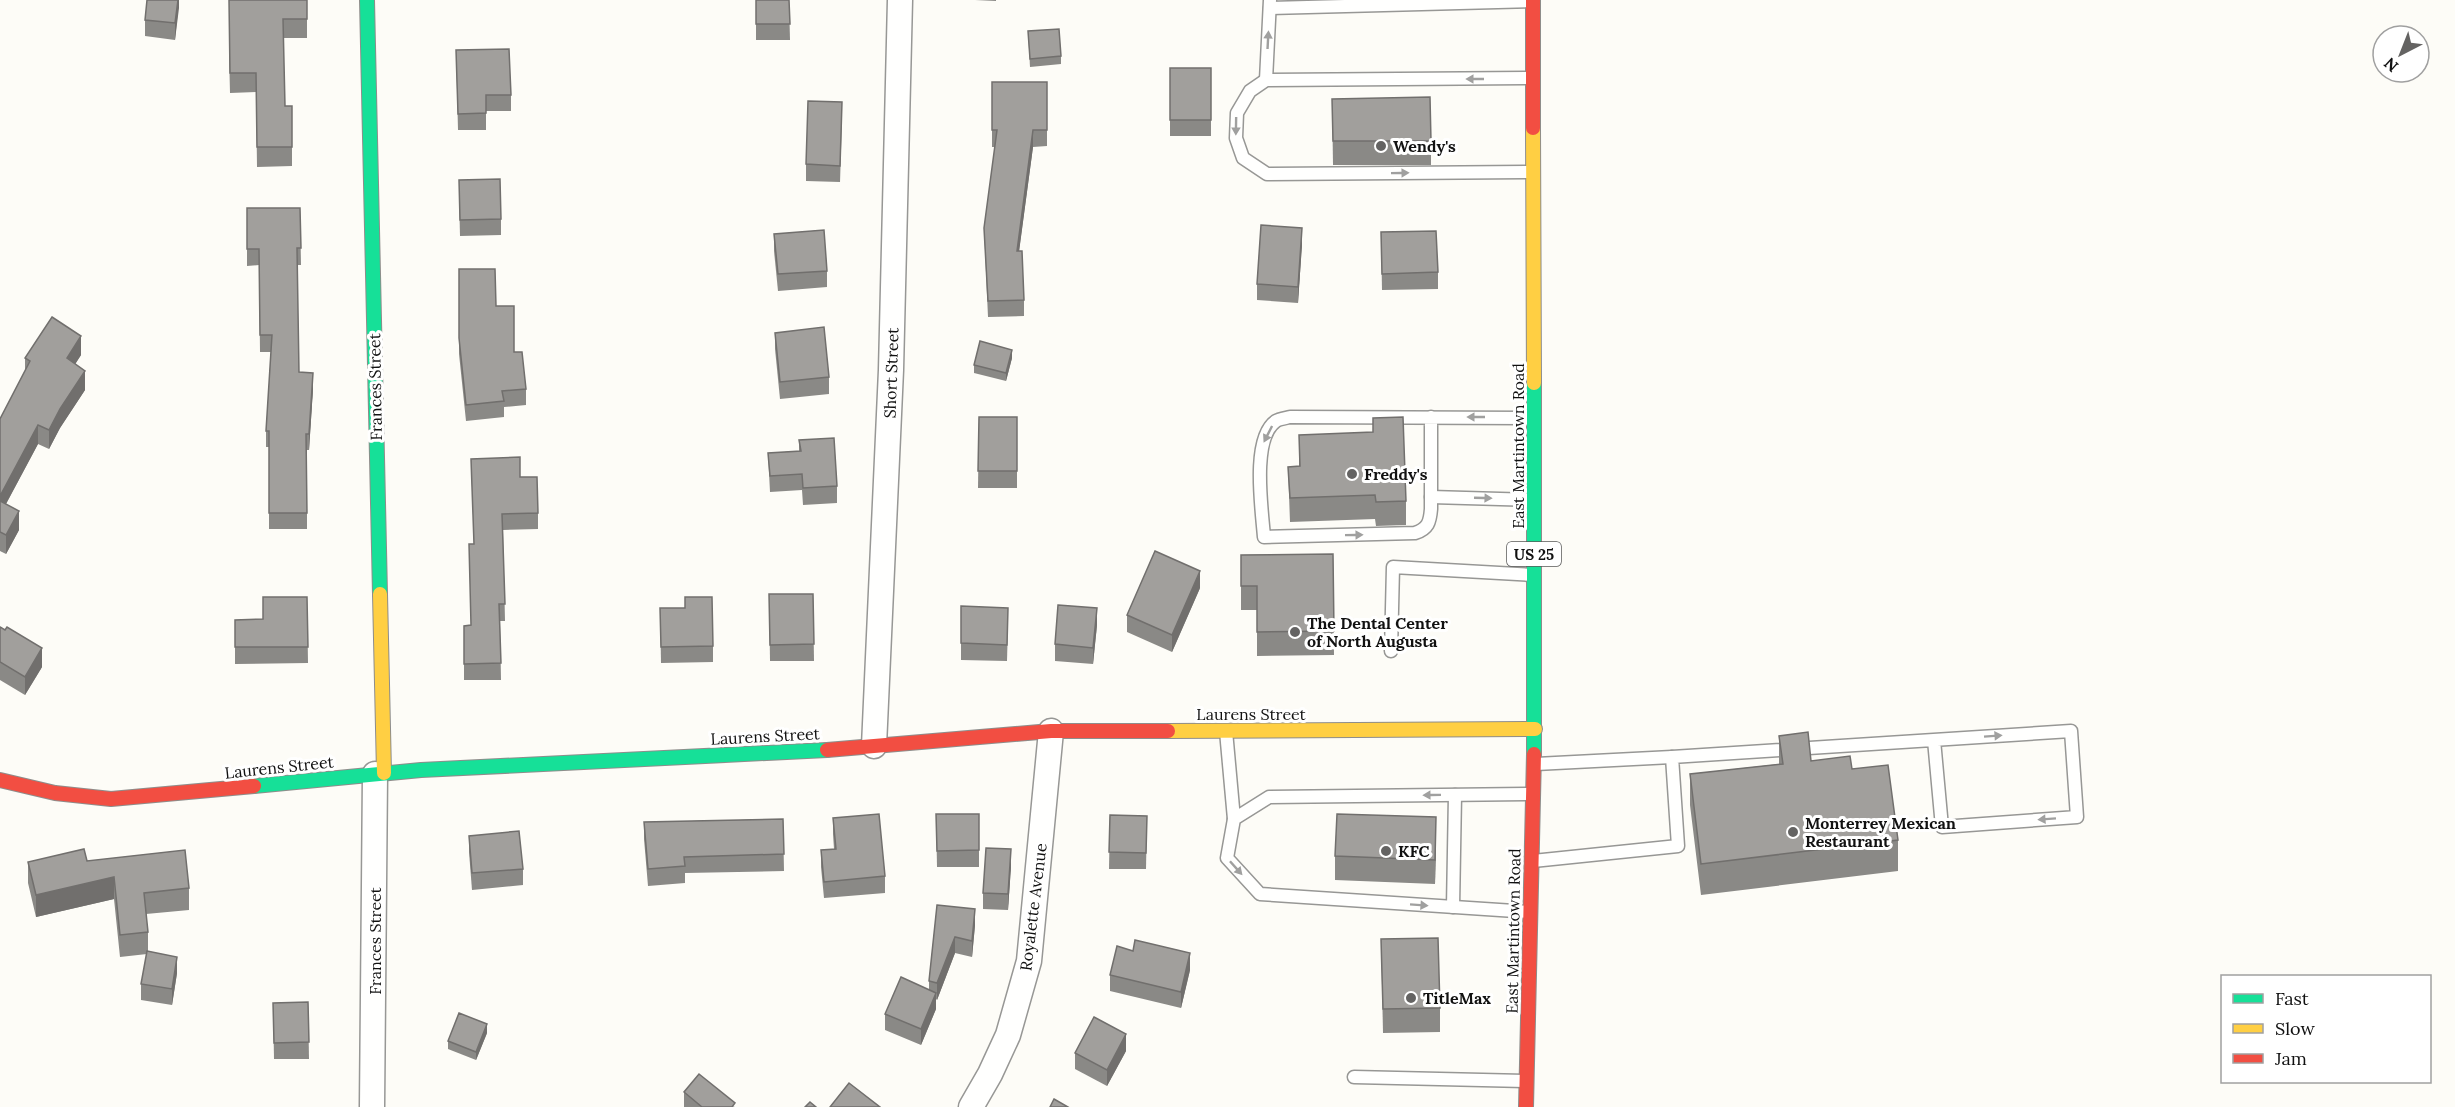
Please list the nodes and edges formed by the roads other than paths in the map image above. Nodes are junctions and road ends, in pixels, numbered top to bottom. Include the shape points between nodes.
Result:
1 (367, 0) edge
2 (900, 0) edge
3 (1439, 1) edge
4 (1533, 1) edge
5 (1270, 4) edge
6 (1534, 78) junction
7 (1266, 80) junction
8 (1534, 172) junction
9 (1431, 417) junction
10 (1534, 418) junction
11 (1431, 497) junction
12 (1534, 500) junction
13 (1534, 575) junction
14 (1390, 651) dead end
15 (1535, 729) junction
16 (1051, 731) junction
17 (1226, 731) junction
18 (1934, 740) junction
19 (874, 746) junction
20 (1672, 758) junction
21 (1534, 764) junction
22 (380, 774) junction
23 (0, 780) edge
24 (1533, 794) junction
25 (1455, 795) junction
26 (1234, 819) junction
27 (1532, 861) junction
28 (1453, 907) junction
29 (1530, 912) junction
30 (1354, 1077) dead end
31 (1526, 1081) junction
32 (372, 1107) edge
33 (971, 1107) edge
34 (1526, 1107) edge

1 - 22 street, Frances Street
2 - 19 street, Short Street via 891,370
3 - 4 lane
3 - 5 lane
4 - 6 street, East Martintown Road / US 25
7 -> 5 lane
6 -> 7 lane
6 - 8 street, East Martintown Road / US 25
7 -> 8 lane via 1250,90 1237,113 1236,138 1243,158 1267,174
8 - 10 street, East Martintown Road / US 25
10 -> 9 lane
9 - 11 lane
9 -> 11 lane via 1290,417 1276,421 1266,434 1261,456 1264,537 1415,533 1430,523
10 - 12 street, East Martintown Road / US 25
11 -> 12 lane
12 - 13 street, East Martintown Road / US 25
13 - 14 lane via 1393,567
13 - 15 street, East Martintown Road / US 25
15 - 17 street, Laurens Street
15 - 21 street, East Martintown Road / US 25
16 - 17 street, Laurens Street
16 - 19 street, Laurens Street
16 - 33 street, Royalette Avenue via 1029,961 1008,1035
17 - 26 lane
18 -> 18 lane via 2071,731 2077,817 1942,828
18 - 20 lane
19 - 22 street, Laurens Street
20 - 21 lane
20 - 27 lane via 1678,846
21 - 24 street, East Martintown Road / US 25
22 - 23 street, Laurens Street via 111,799 72,797
22 - 32 street, Frances Street
24 - 25 lane
24 - 27 street, East Martintown Road / US 25
25 -> 26 lane via 1269,797
25 - 28 lane
26 -> 28 lane via 1227,858 1260,894
27 - 29 street, East Martintown Road / US 25
28 - 29 lane
29 - 31 street, East Martintown Road / US 25
30 - 31 lane
31 - 34 street, East Martintown Road / US 25

